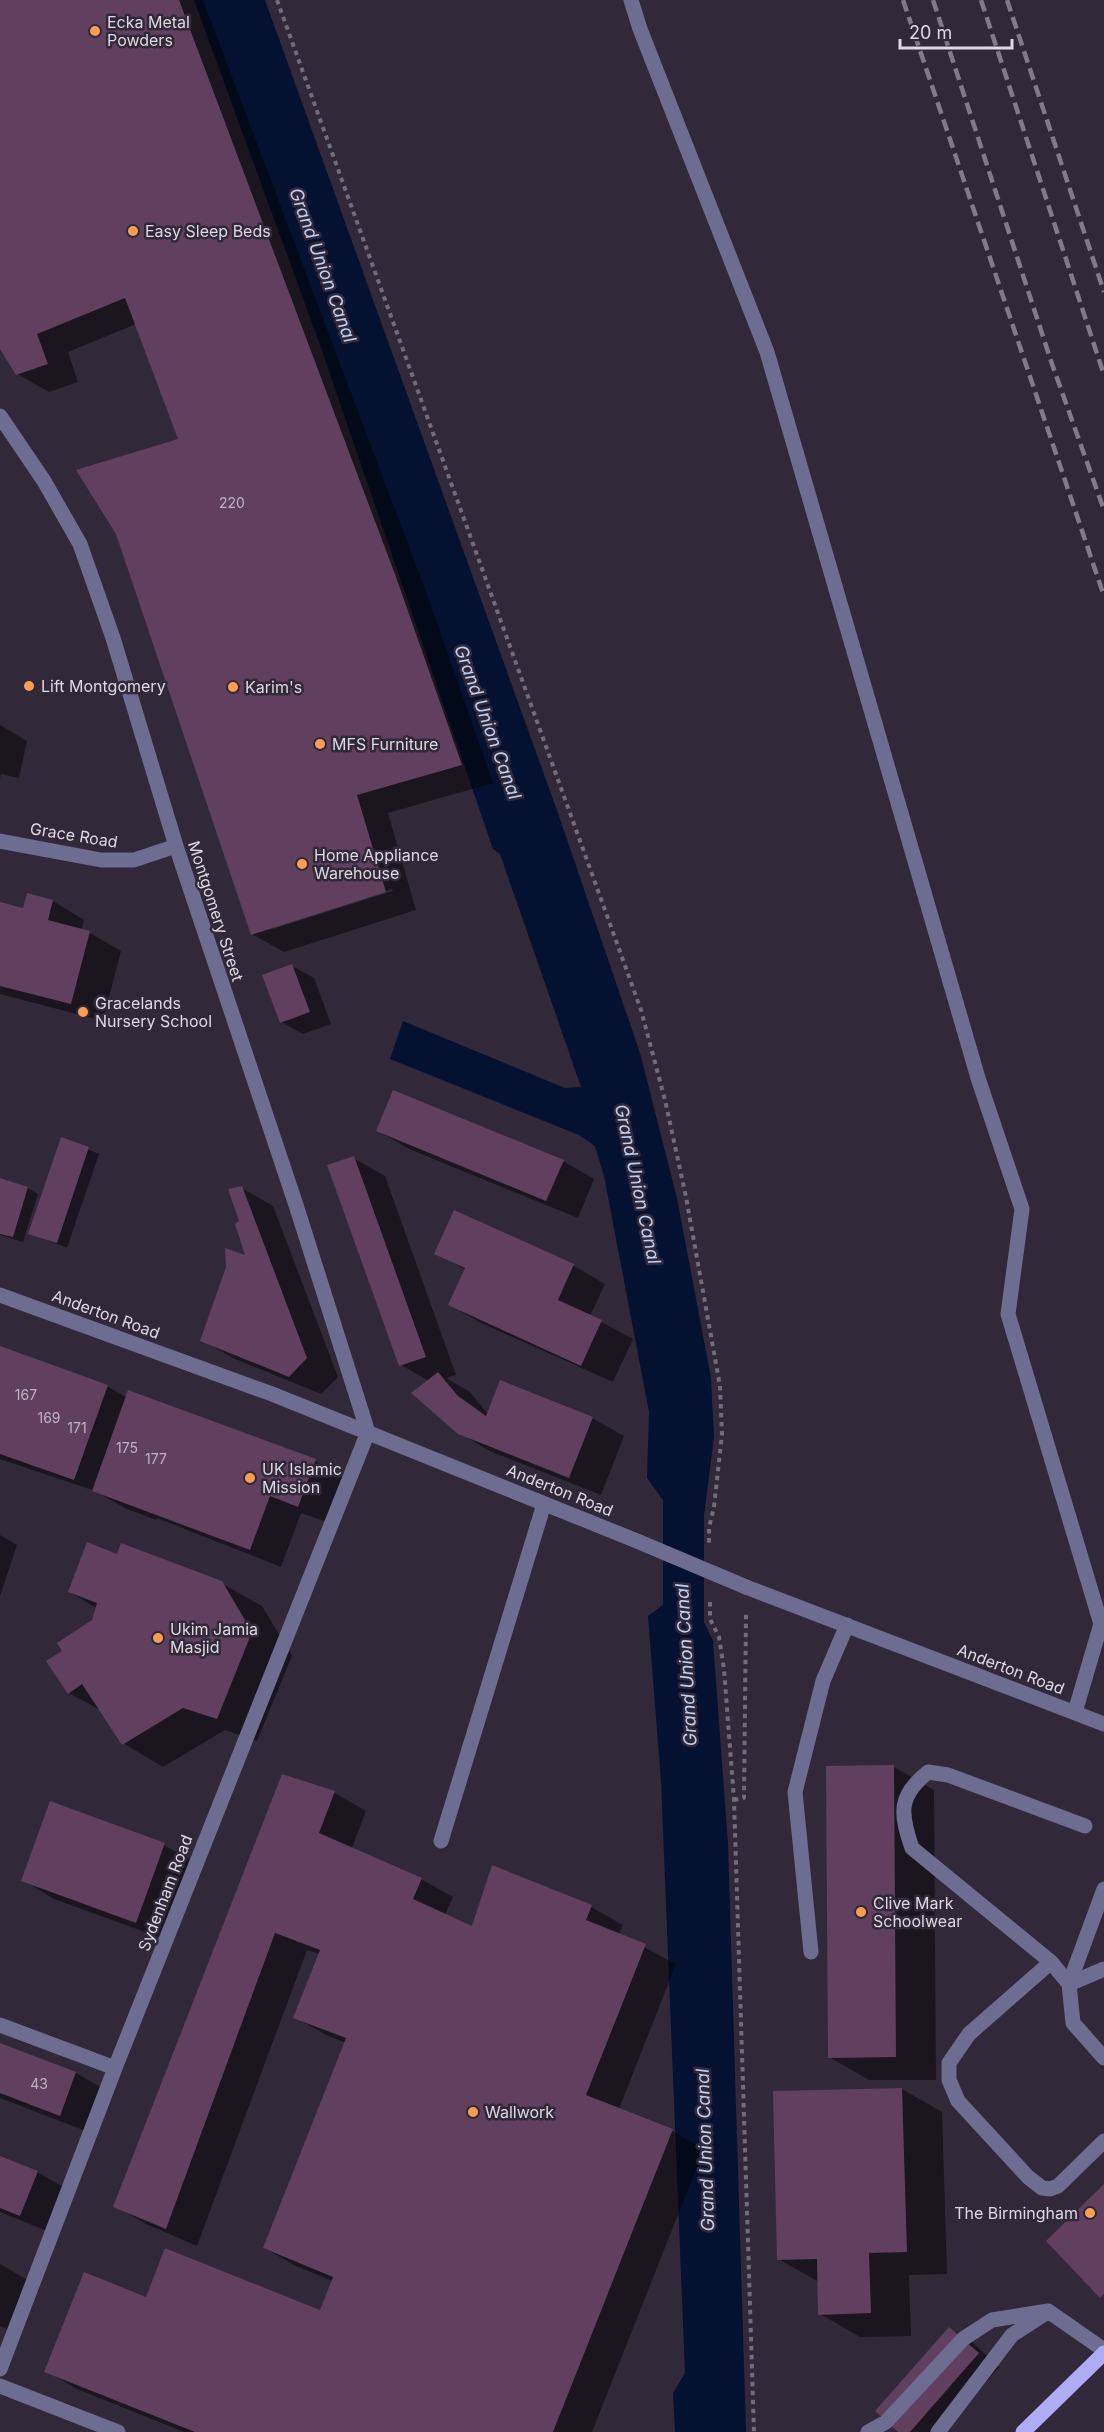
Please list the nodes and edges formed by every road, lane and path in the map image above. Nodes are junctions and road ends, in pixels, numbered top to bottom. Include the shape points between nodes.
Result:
1 (277, 0) edge
2 (631, 0) edge
3 (0, 416) edge
4 (0, 841) edge
5 (176, 846) junction
6 (0, 1294) edge
7 (368, 1432) junction
8 (544, 1504) junction
9 (709, 1551) dead end
10 (746, 1587) junction
11 (710, 1597) dead end
12 (847, 1625) junction
13 (1076, 1712) junction
14 (1104, 1724) edge
15 (734, 1800) junction
16 (1085, 1826) dead end
17 (441, 1841) dead end
18 (1104, 1889) edge
19 (811, 1952) dead end
20 (1051, 1962) junction
21 (1104, 1969) edge
22 (1069, 1984) junction
23 (0, 2025) edge
24 (1104, 2058) edge
25 (115, 2068) junction
26 (1104, 2141) edge
27 (1048, 2312) junction
28 (1104, 2351) edge
29 (0, 2369) edge
30 (0, 2386) edge
31 (118, 2432) edge
32 (754, 2432) edge
33 (868, 2432) edge
34 (938, 2432) edge
35 (1023, 2432) edge

1 - 9 path via 641,1010 684,1186 720,1386 722,1434
2 - 13 street via 767,352 978,1078 1022,1209 1008,1314 1101,1624
3 - 5 street, Montgomery Street via 80,544
4 - 5 street, Grace Road via 101,860 134,861
5 - 7 street, Montgomery Street
6 - 7 street, Anderton Road
7 - 8 street, Anderton Road
7 - 25 street, Sydenham Road
8 - 10 street, Anderton Road, bridge
8 - 17 street
10 - 12 street, Anderton Road
10 - 15 path via 744,1797
11 - 15 path via 710,1619 719,1638 724,1669
12 - 13 street, Anderton Road
12 - 19 street via 823,1681 795,1792
13 - 14 street, Anderton Road
15 - 32 path
16 - 20 street via 948,1775 928,1772 915,1782 904,1800 903,1822 912,1848
18 - 22 street
20 - 22 street
20 - 26 street via 969,2034 949,2063 949,2080 958,2102 1042,2188 1058,2186
21 - 22 street
22 - 24 street via 1073,2023
23 - 25 street
25 - 29 street, Sydenham Road
27 - 28 street
27 - 33 street via 992,2320 963,2339 886,2422
27 - 34 street via 1012,2336
28 - 35 main road
30 - 31 street

